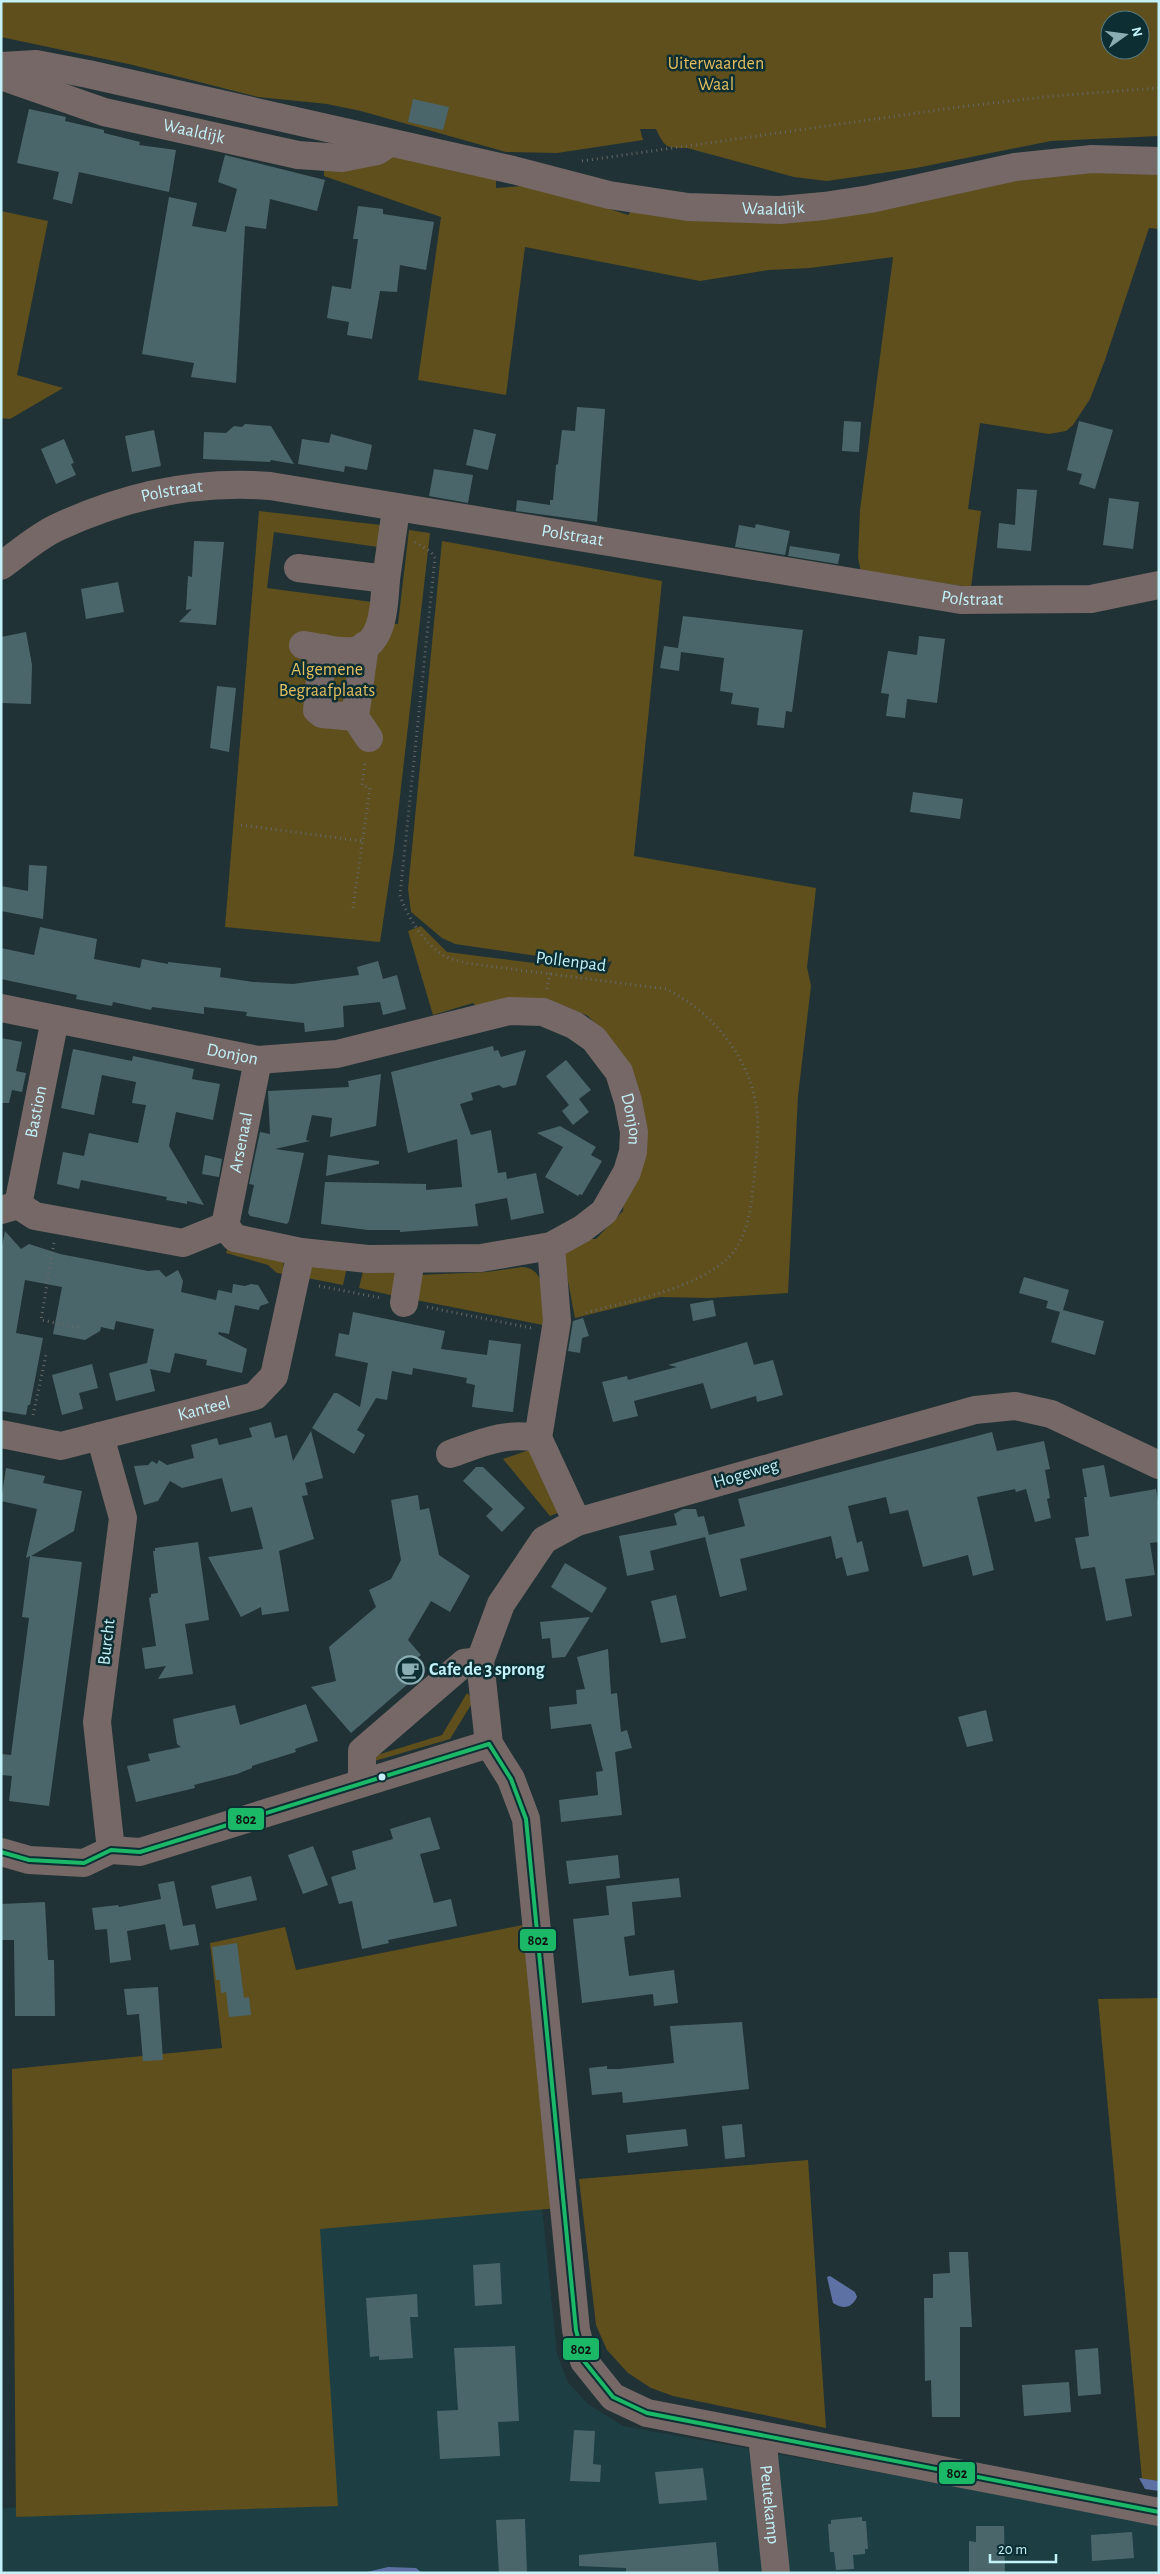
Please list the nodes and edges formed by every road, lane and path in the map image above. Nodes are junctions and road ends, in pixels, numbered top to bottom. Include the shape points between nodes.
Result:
1 (1, 66) edge
2 (1, 76) edge
3 (1159, 88) edge
4 (389, 143) junction
5 (1159, 161) edge
6 (580, 162) dead end
7 (394, 522) junction
8 (1, 566) edge
9 (298, 568) dead end
10 (386, 579) junction
11 (1159, 585) edge
12 (365, 646) junction
13 (362, 728) junction
14 (241, 825) dead end
15 (362, 841) junction
16 (353, 908) dead end
17 (1, 1008) edge
18 (55, 1018) junction
19 (258, 1060) junction
20 (10, 1208) edge
21 (58, 1221) junction
22 (225, 1226) junction
23 (551, 1246) junction
24 (300, 1252) junction
25 (411, 1259) junction
26 (294, 1281) junction
27 (404, 1303) junction
28 (556, 1327) junction
29 (82, 1328) dead end
30 (46, 1355) dead end
31 (1, 1434) edge
32 (100, 1436) junction
33 (538, 1438) junction
34 (28, 1440) junction
35 (450, 1454) dead end
36 (1159, 1465) edge
37 (577, 1522) junction
38 (480, 1661) junction
39 (489, 1744) junction
40 (362, 1783) junction
41 (111, 1850) junction
42 (1, 1852) edge
43 (762, 2436) junction
44 (1159, 2512) edge
45 (776, 2573) edge

1 - 4 street, Waaldijk via 25,63 54,67
2 - 4 street, Waaldijk via 104,112 298,155 342,158 377,151
3 - 6 path via 959,107
4 - 5 street, Waaldijk via 644,202 762,210 870,199 1034,165 1092,159
7 - 8 street, Polstraat via 270,486 192,486 141,496 57,528
7 - 10 street
7 - 11 street, Polstraat via 961,600 1091,599
7 - 28 path, Pollenpad via 435,558 400,895 404,910 430,945 444,956 465,963 666,989 687,999 719,1028 736,1053 756,1105 758,1132 752,1194 743,1238 727,1258 708,1273 683,1284
9 - 10 street
10 - 12 street via 382,618 376,634
12 - 13 street
12 - 13 street via 353,651 313,646 317,710
13 - 15 path via 362,785 370,788
14 - 15 path
15 - 16 path
17 - 18 street, Donjon
18 - 19 street, Donjon
18 - 20 street, Bastion
19 - 22 street, Arsenaal
19 - 23 street, Donjon via 336,1054 509,1011 543,1012 574,1025 594,1039 619,1072 634,1132 633,1152 627,1172 604,1212
20 - 21 street
21 - 22 street via 183,1243
21 - 29 path via 41,1320
22 - 24 street, Donjon via 235,1238
23 - 25 street, Donjon via 481,1258
23 - 28 street
24 - 25 street, Donjon via 368,1259
24 - 26 street, Kanteel
25 - 27 street
26 - 27 path
26 - 32 street, Kanteel via 274,1376 255,1396
27 - 28 path
28 - 33 street
30 - 34 path
31 - 34 street, Kanteel
32 - 34 street, Kanteel via 61,1446
32 - 41 street, Burcht via 123,1518 97,1722
33 - 35 street via 518,1435 496,1438
33 - 37 street
36 - 37 street, Hogeweg via 1051,1414 1015,1406 975,1410
37 - 38 street, Hogeweg via 544,1540 501,1604
38 - 39 street, Hogeweg
38 - 40 street via 464,1663 362,1751
39 - 40 street
39 - 43 street via 511,1779 526,1820 576,2330 584,2360 613,2397 647,2413
40 - 41 street via 140,1852
41 - 42 street via 84,1863 29,1860
43 - 44 street
43 - 45 street, Peutekamp

